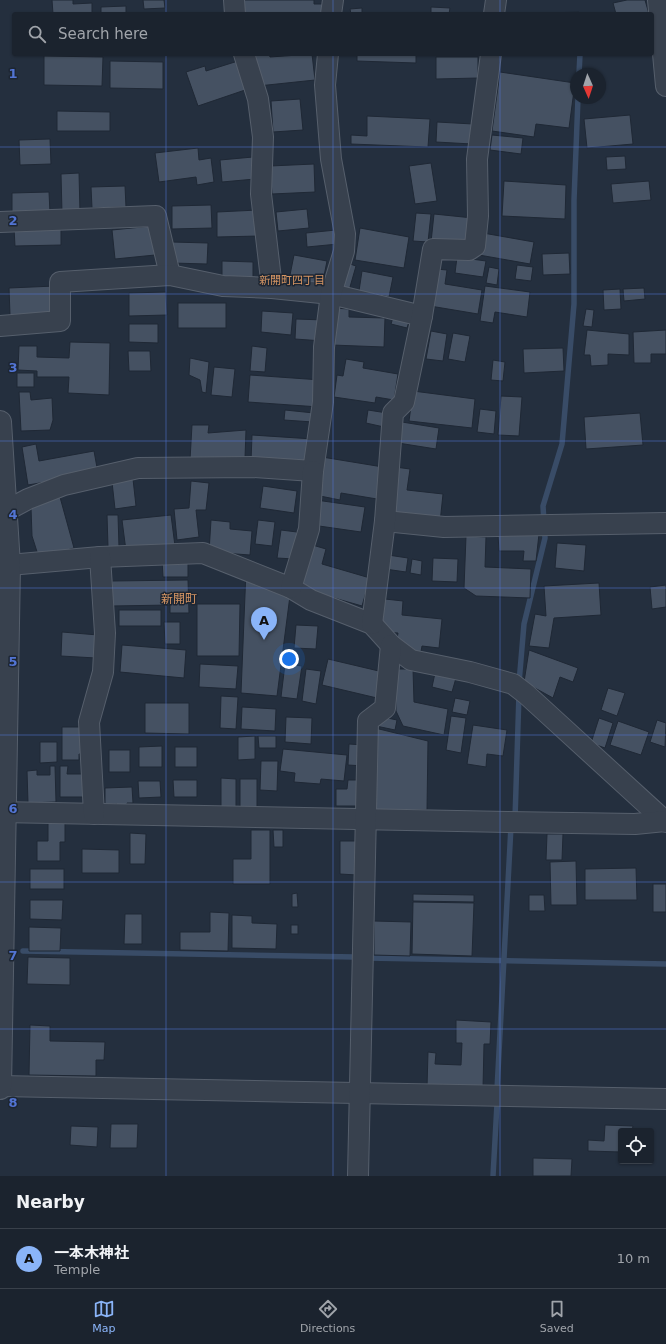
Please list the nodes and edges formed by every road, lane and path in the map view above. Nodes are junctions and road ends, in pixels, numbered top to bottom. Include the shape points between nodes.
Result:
1 (234, 0) edge
2 (333, 0) edge
3 (496, 0) edge
4 (658, 0) edge
5 (235, 12) edge
6 (331, 12) edge
7 (494, 12) edge
8 (245, 56) edge
9 (328, 56) edge
10 (491, 56) edge
11 (666, 86) edge
12 (0, 222) edge
13 (170, 275) junction
14 (272, 288) junction
15 (331, 294) junction
16 (422, 316) junction
17 (0, 326) edge
18 (0, 422) edge
19 (313, 471) junction
20 (3, 512) edge
21 (385, 522) junction
22 (666, 523) edge
23 (100, 558) junction
24 (9, 565) junction
25 (291, 588) junction
26 (372, 624) junction
27 (391, 645) junction
28 (3, 812) edge
29 (94, 814) junction
30 (364, 819) junction
31 (666, 822) edge
32 (0, 1087) edge
33 (359, 1093) junction
34 (666, 1099) edge
35 (358, 1176) edge

1 - 5 street
2 - 6 street
3 - 7 street
4 - 11 street
8 - 14 street via 258,98 263,136 261,194
9 - 15 street via 325,84 332,159 344,234 344,251
10 - 16 street via 478,159 475,246 469,250 433,249
12 - 13 street via 156,216
13 - 14 street via 224,286
13 - 17 street via 60,282 60,320
14 - 15 street
15 - 16 street
15 - 19 street via 324,346 323,402
16 - 21 street via 404,402 393,413
18 - 20 street
19 - 20 street via 253,467 138,468 64,485
19 - 25 street via 309,529
20 - 24 street
21 - 22 street via 444,527
21 - 26 street
23 - 24 street
23 - 25 street via 203,553
23 - 29 street via 105,633 103,672 89,722
24 - 28 street
25 - 26 street via 311,600
26 - 27 street
27 - 30 street via 385,708 368,721
27 - 31 street via 411,660 470,672 520,689
28 - 29 street
28 - 32 street
29 - 30 street
30 - 31 street via 635,824
30 - 33 street
32 - 33 street
33 - 34 street
33 - 35 street

